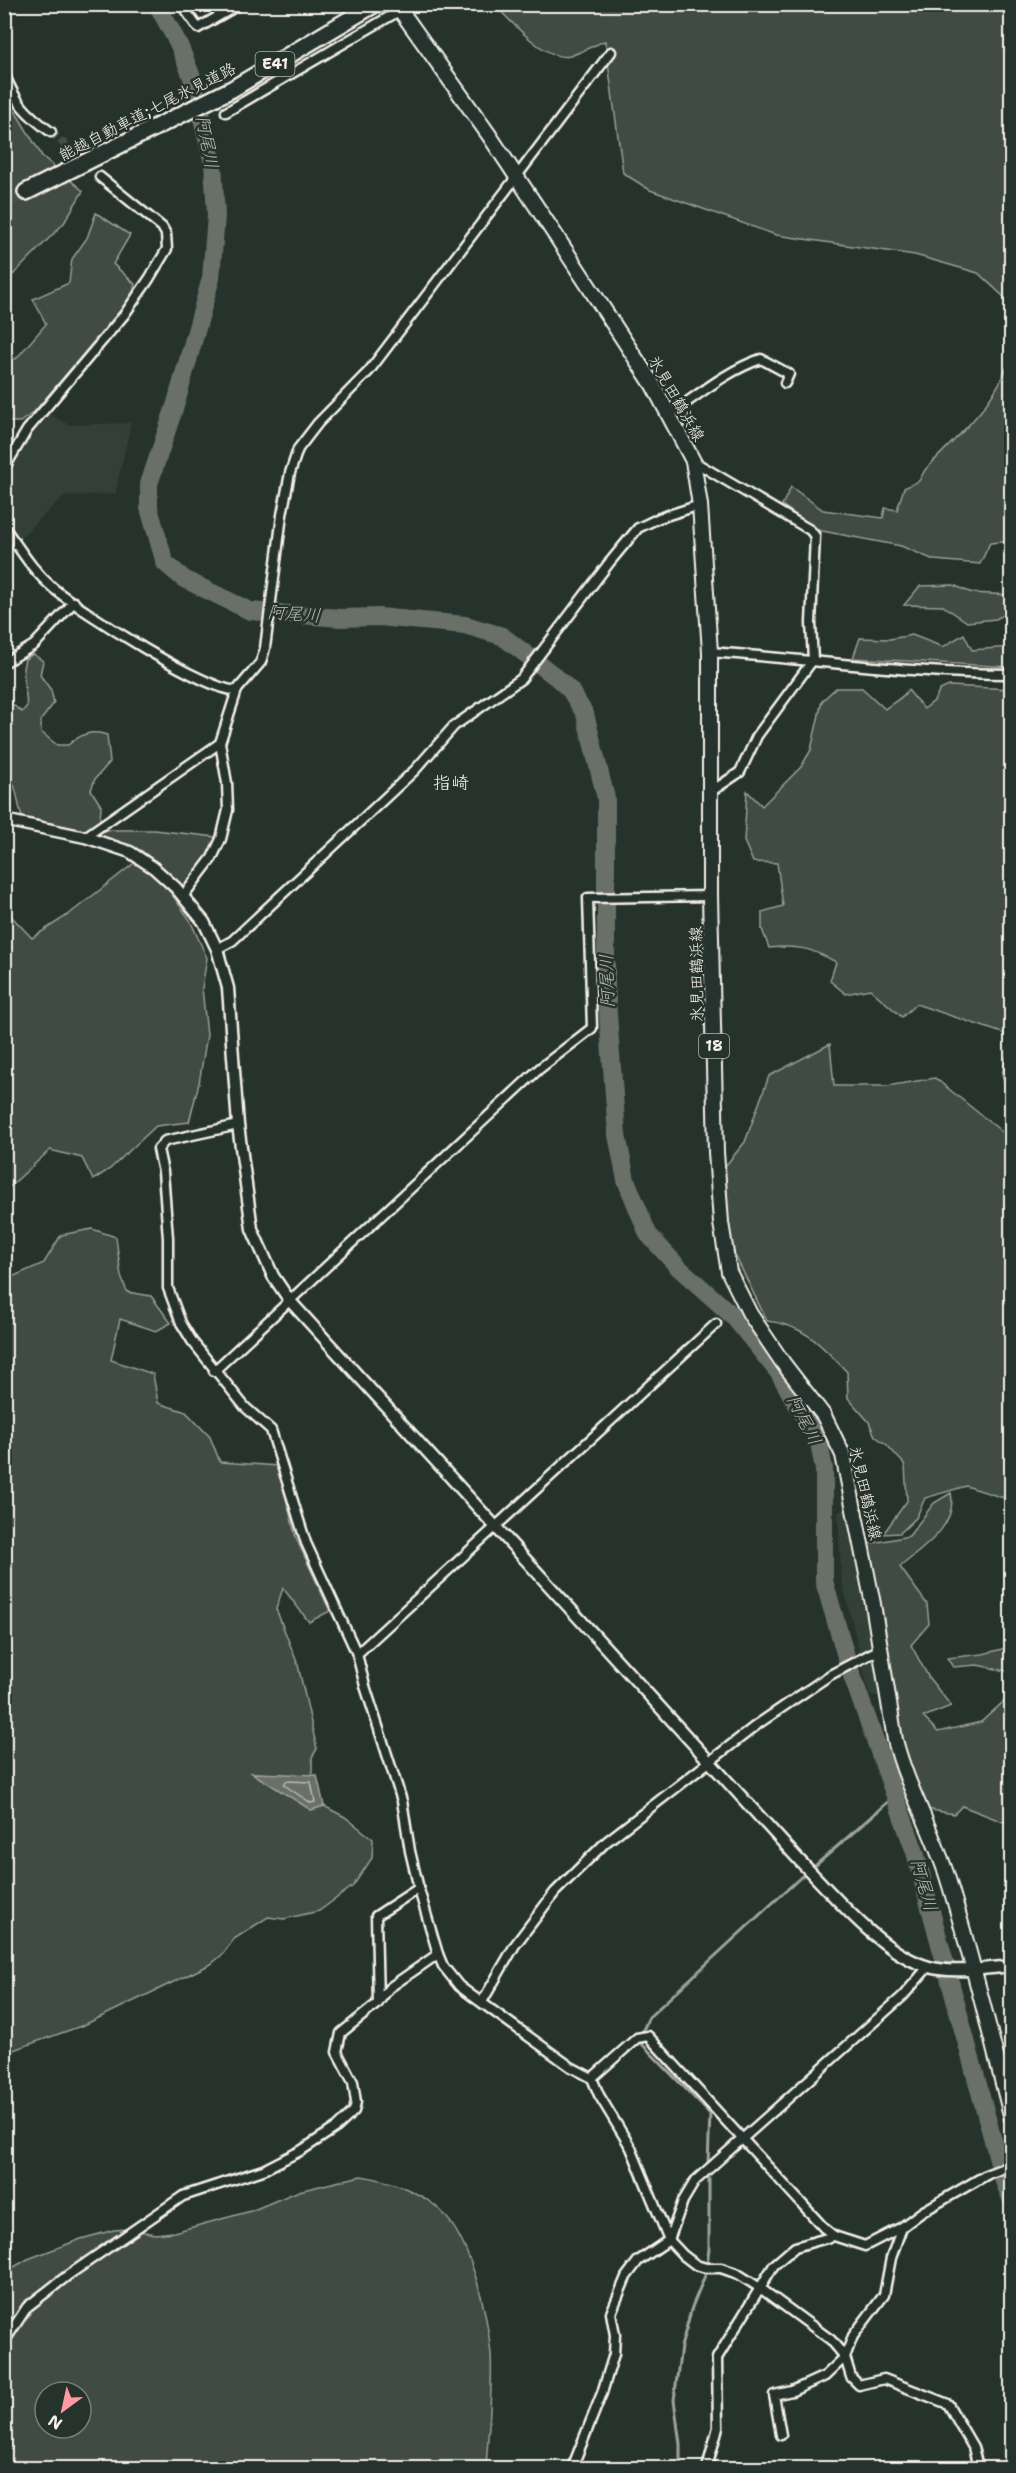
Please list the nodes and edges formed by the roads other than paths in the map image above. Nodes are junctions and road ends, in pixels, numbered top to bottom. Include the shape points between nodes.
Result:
1 (181, 4) edge
2 (240, 4) edge
3 (362, 4) edge
4 (375, 4) edge
5 (403, 7) edge
6 (611, 52) dead end
7 (4, 74) edge
8 (226, 112) dead end
9 (172, 117) junction
10 (51, 132) tunnel mouth
11 (100, 177) tunnel mouth
12 (516, 177) junction
13 (25, 188) tunnel mouth
14 (785, 383) dead end
15 (670, 414) junction
16 (693, 461) junction
17 (4, 469) edge
18 (700, 505) junction
19 (4, 527) edge
20 (74, 602) junction
21 (710, 652) junction
22 (813, 660) junction
23 (4, 663) edge
24 (1011, 674) edge
25 (237, 690) junction
26 (220, 743) junction
27 (708, 794) junction
28 (4, 820) edge
29 (85, 837) junction
30 (184, 895) junction
31 (710, 896) junction
32 (217, 949) junction
33 (238, 1125) junction
34 (290, 1301) junction
35 (716, 1324) dead end
36 (214, 1371) junction
37 (496, 1526) junction
38 (880, 1649) junction
39 (357, 1654) junction
40 (709, 1761) junction
41 (419, 1888) junction
42 (438, 1954) junction
43 (1011, 1966) edge
44 (928, 1967) junction
45 (967, 1969) junction
46 (482, 2002) junction
47 (378, 2003) junction
48 (592, 2078) junction
49 (1011, 2119) edge
50 (743, 2140) junction
51 (1011, 2165) edge
52 (902, 2227) junction
53 (834, 2236) junction
54 (669, 2240) junction
55 (760, 2288) junction
56 (4, 2342) edge
57 (845, 2357) junction
58 (781, 2435) dead end
59 (572, 2469) edge
60 (707, 2469) edge
61 (978, 2469) edge

1 - 2 street via 198,28
3 - 9 highway, 能越自動車道;七尾氷見道路 / E41
4 - 9 highway, 能越自動車道;七尾氷見道路 / E41 via 303,48
5 - 8 street
5 - 12 main road, 氷見田鶴浜線 / 18
6 - 12 street
7 - 10 street via 14,98
9 - 13 highway, 能越自動車道;七尾氷見道路 / E41
11 - 17 street via 162,227 167,249 124,315 27,430
12 - 15 main road, 氷見田鶴浜線 / 18
12 - 25 street via 369,371 298,449 282,514 268,637 261,662
14 - 15 street via 789,374 761,359
15 - 16 main road, 氷見田鶴浜線 / 18
16 - 18 main road, 氷見田鶴浜線 / 18
16 - 22 street via 814,536
18 - 21 main road, 氷見田鶴浜線 / 18
18 - 32 street via 638,528 521,679 454,726 372,812
19 - 20 street via 28,564
20 - 23 street via 34,645
20 - 25 street via 190,676 229,692
21 - 22 street
21 - 27 main road, 氷見田鶴浜線 / 18
22 - 24 street via 892,669
22 - 27 street via 757,736 740,772
25 - 26 street
26 - 29 street
26 - 30 street via 228,810 212,858
27 - 31 main road, 氷見田鶴浜線 / 18
28 - 29 street
29 - 30 street via 130,852
30 - 32 street
31 - 34 street via 588,898 592,1028 539,1069
31 - 38 main road, 氷見田鶴浜線 / 18 via 716,1152 729,1272 750,1314 824,1416 843,1455
32 - 33 street via 228,988
33 - 34 street via 252,1229 273,1276
33 - 36 street via 165,1141 158,1149 168,1238 168,1288 181,1323
34 - 36 street
34 - 37 street
35 - 37 street
36 - 39 street via 271,1430 306,1543
37 - 39 street
37 - 40 street
38 - 40 street via 838,1671
38 - 45 main road, 氷見田鶴浜線 / 18 via 900,1760 946,1875
39 - 41 street via 402,1801
40 - 44 street via 854,1917 879,1939
40 - 46 street via 606,1842 555,1893 515,1945
41 - 42 street
41 - 47 street via 376,1916
42 - 46 street via 459,1986
42 - 47 street via 389,1988
43 - 45 street
44 - 45 street
44 - 50 street via 903,1996
45 - 49 main road, 氷見田鶴浜線 / 18
46 - 48 street
47 - 56 street via 341,2032 337,2052 353,2082 356,2102 354,2111 337,2127 263,2169 183,2196 27,2307
48 - 50 street via 637,2038 648,2036
48 - 54 street via 630,2148
50 - 53 street
50 - 54 street via 695,2181
51 - 52 street via 988,2174
52 - 53 street via 865,2246
52 - 57 street via 888,2268 884,2295 853,2336
53 - 55 street via 795,2247 774,2265
54 - 55 street via 696,2265 738,2274
54 - 59 street via 638,2261 626,2277 611,2313 614,2354
55 - 57 street via 831,2340
55 - 60 street via 717,2358 718,2427
57 - 58 street via 825,2376 774,2395
57 - 61 street via 851,2377 859,2385 884,2379 948,2404 972,2447

